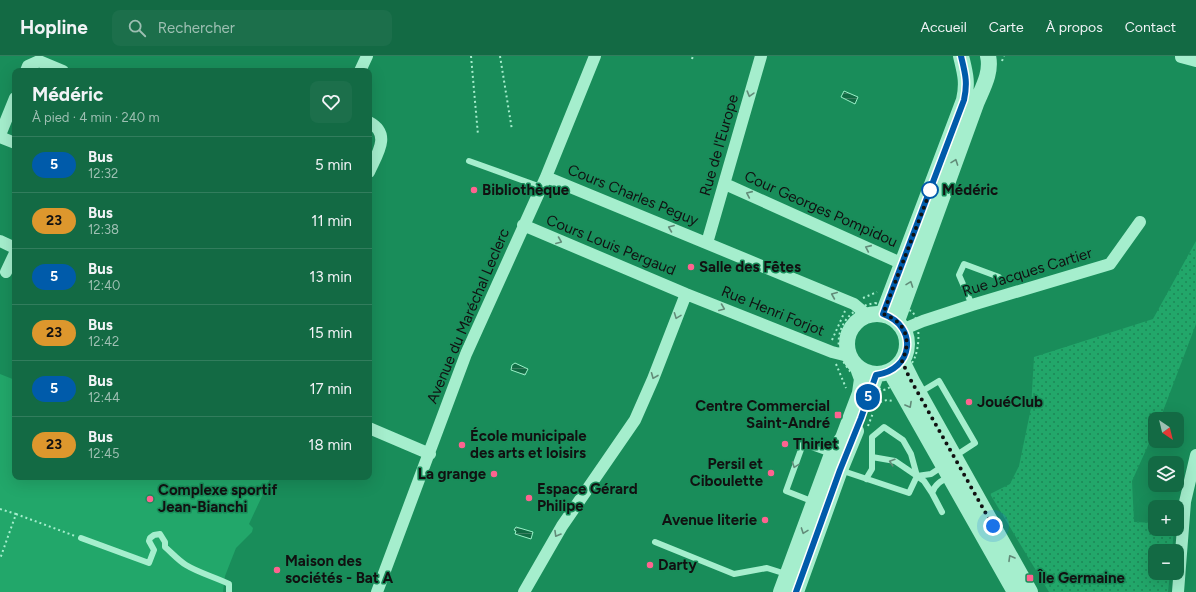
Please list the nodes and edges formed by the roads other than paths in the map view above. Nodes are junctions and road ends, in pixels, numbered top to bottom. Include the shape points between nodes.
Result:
1 (367, 56) edge
2 (595, 56) edge
3 (761, 56) edge
4 (961, 56) edge
5 (988, 56) edge
6 (1181, 56) edge
7 (1196, 61) edge
8 (27, 68) edge
9 (56, 68) edge
10 (361, 68) edge
11 (12, 106) edge
12 (372, 124) edge
13 (0, 136) edge
14 (12, 142) edge
15 (469, 161) dead end
16 (372, 165) edge
17 (543, 182) junction
18 (725, 184) junction
19 (1140, 222) dead end
20 (523, 226) junction
21 (0, 241) edge
22 (708, 243) junction
23 (12, 247) edge
24 (12, 260) edge
25 (903, 264) junction
26 (7, 272) edge
27 (999, 277) dead end
28 (686, 294) junction
29 (972, 305) junction
30 (863, 312) junction
31 (898, 317) junction
32 (844, 355) junction
33 (883, 374) junction
34 (918, 393) junction
35 (372, 429) edge
36 (430, 454) junction
37 (1196, 455) edge
38 (872, 457) junction
39 (833, 464) junction
40 (952, 467) junction
41 (917, 476) junction
42 (866, 479) junction
43 (932, 493) junction
44 (814, 502) junction
45 (942, 512) dead end
46 (81, 538) road end
47 (655, 542) dead end
48 (165, 547) junction
49 (154, 550) junction
50 (788, 575) junction
51 (229, 592) edge
52 (377, 592) edge
53 (524, 592) edge
54 (781, 592) edge
55 (796, 592) edge
56 (1015, 592) edge
57 (1030, 592) edge
58 (1178, 592) edge

1 - 10 street
2 - 17 street, Avenue du Maréchal Leclerc
3 -> 18 street, Rue de l'Europe
4 - 25 street via 967,88 964,100
31 -> 5 street via 989,72
6 - 7 street
8 - 9 street via 39,61
11 - 13 street
12 - 16 street via 381,133 382,141
13 - 14 street
15 - 17 lane
17 - 20 street, Avenue du Maréchal Leclerc
22 -> 17 street, Cours Charles Peguy
18 - 22 street, Rue de l'Europe
25 -> 18 street, Cour Georges Pompidou
19 - 29 street, Rue Jacques Cartier via 1110,264
20 -> 28 street, Cours Louis Pergaud
20 - 36 street, Avenue du Maréchal Leclerc via 466,354
21 - 23 street
30 -> 22 street, Cours Charles Peguy via 854,304
24 - 26 street
25 - 31 street
27 - 29 lane via 964,264 959,275
28 -> 32 street, Rue Henri Forjot
28 -> 53 street via 635,420 562,526
29 - 31 street, Rue Jacques Cartier
30 - 31 street
30 - 32 street via 847,336
31 - 33 street via 907,337 906,354
32 - 33 street via 852,363
33 - 34 street
33 - 39 street via 860,393
33 -> 40 street
34 - 40 street
34 - 40 lane via 939,381 975,443
35 - 36 street
36 - 52 street, Avenue du Maréchal Leclerc
37 - 58 street via 1186,502
41 -> 38 lane via 895,461
38 - 41 lane via 872,437 884,427 903,440 911,454
38 - 42 lane via 872,469
39 - 42 lane
39 - 44 street
39 -> 44 lane via 803,444 786,491
39 - 55 street
40 - 41 lane
40 - 43 lane
40 - 56 street
57 -> 40 street
41 - 42 lane via 909,493
41 - 43 lane
43 - 45 lane
44 -> 50 street
46 - 49 lane via 149,563
47 - 50 lane via 734,574 768,568
48 - 49 lane
48 - 49 lane via 160,534 154,535 149,541
48 - 51 lane via 187,566 229,584
50 - 54 street

